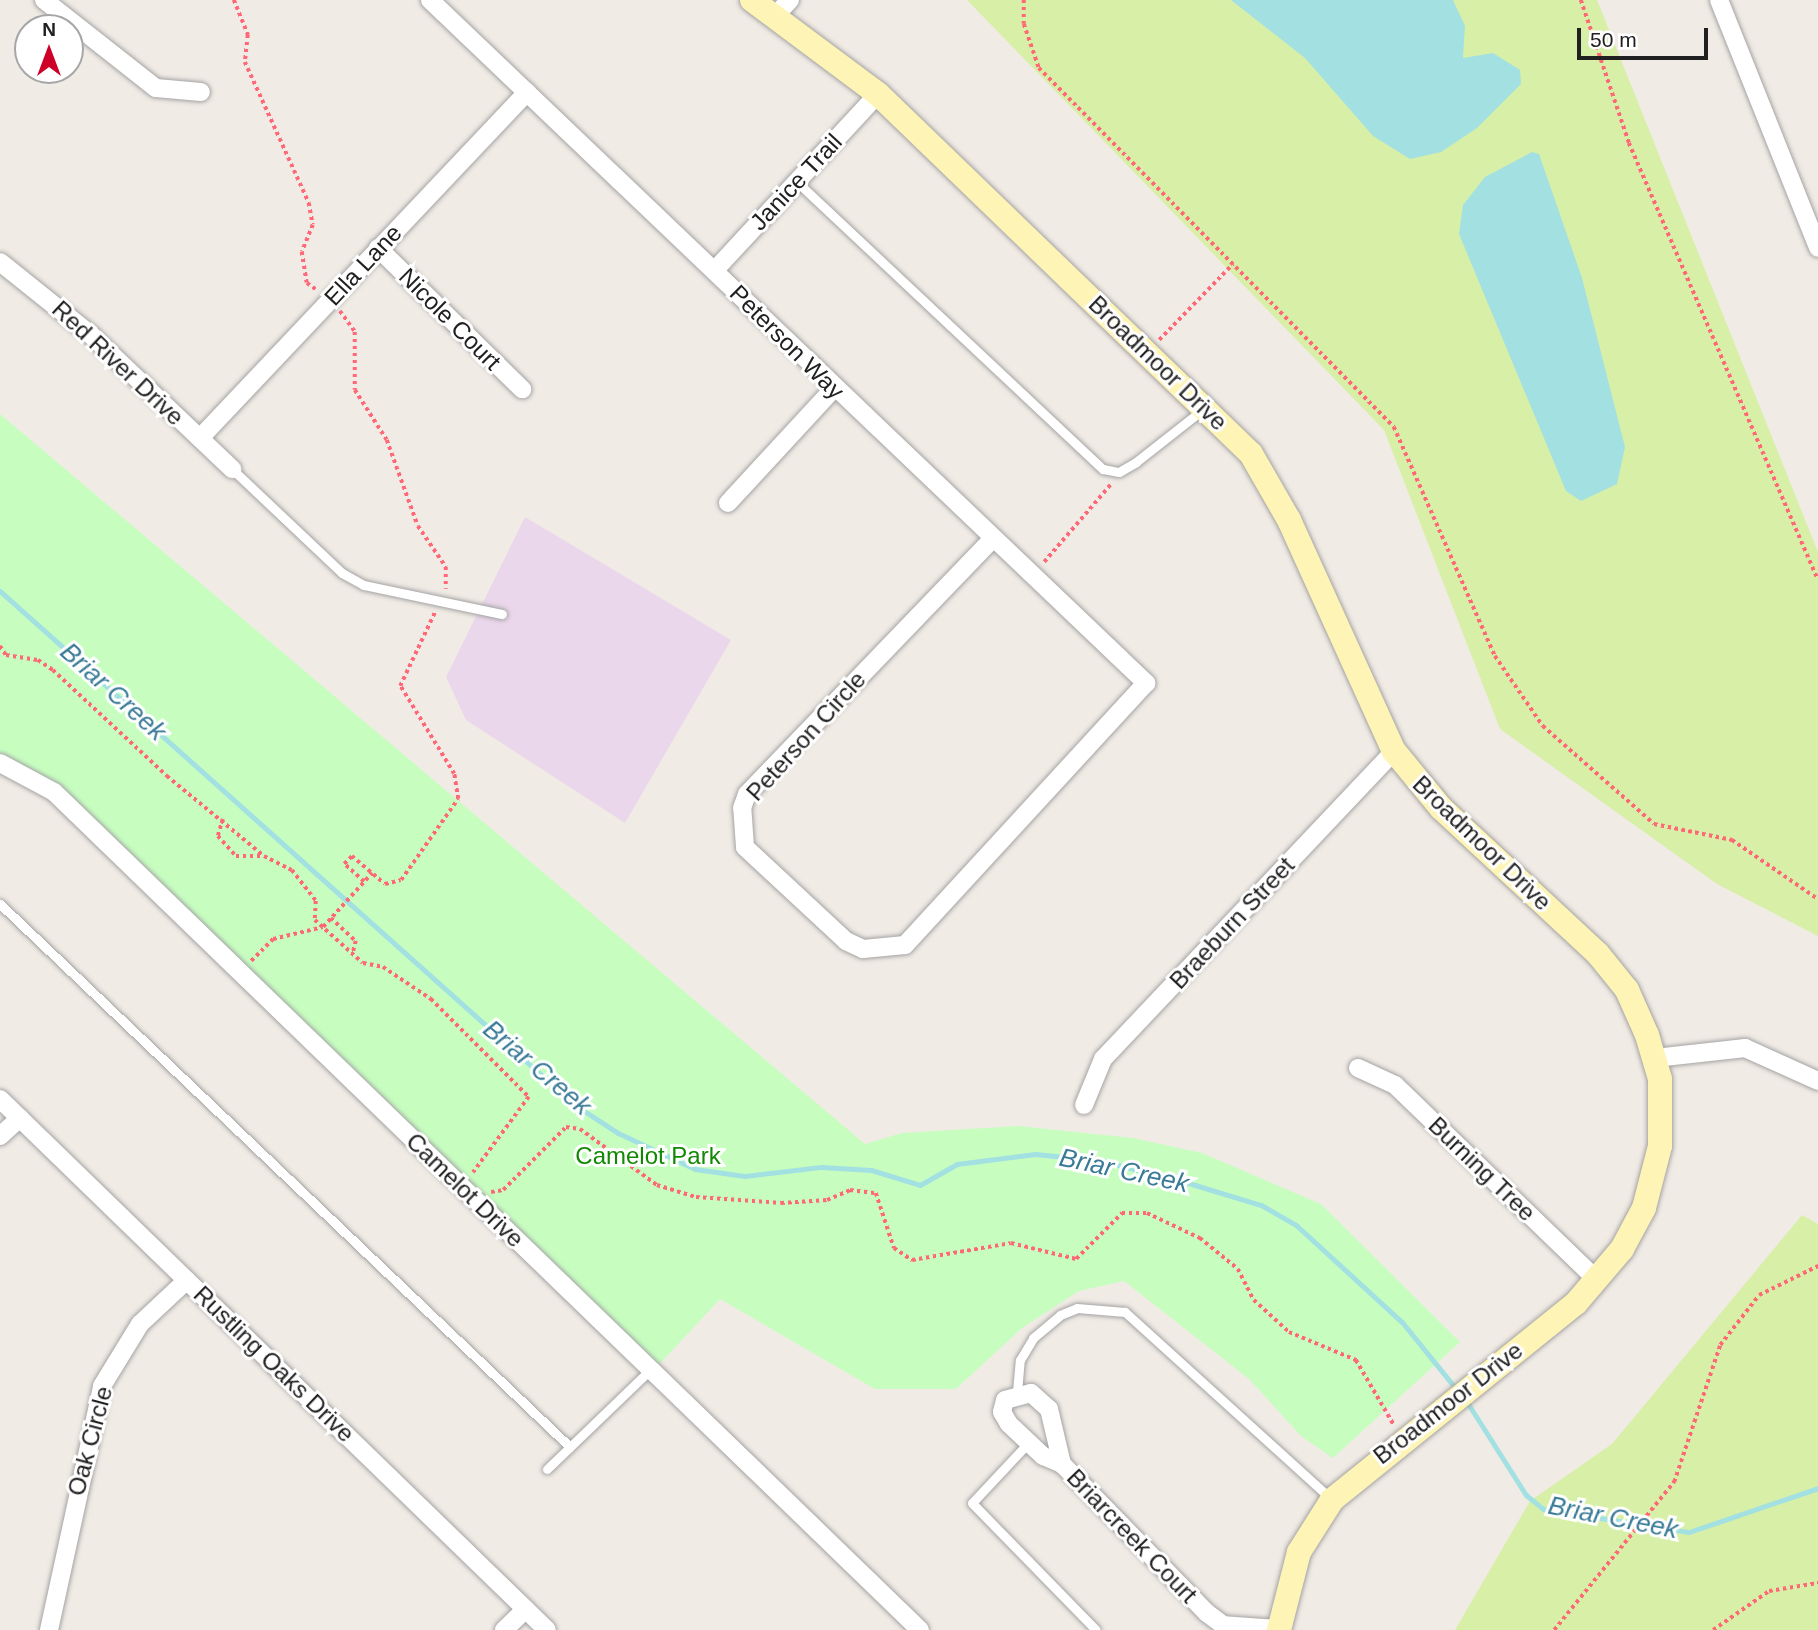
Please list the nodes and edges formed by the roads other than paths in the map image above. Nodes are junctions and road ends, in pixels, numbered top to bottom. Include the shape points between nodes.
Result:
1 (44, 0) edge
2 (430, 0) edge
3 (752, 0) edge
4 (1719, 0) edge
5 (782, 8) edge
6 (201, 92) dead end
7 (527, 92) junction
8 (878, 94) junction
9 (796, 181) junction
10 (378, 248) junction
11 (1818, 248) edge
12 (0, 262) edge
13 (715, 270) junction
14 (834, 388) junction
15 (522, 389) dead end
16 (1206, 408) junction
17 (200, 438) junction
18 (232, 469) joint
19 (728, 503) dead end
20 (993, 538) junction
21 (502, 614) dead end
22 (1146, 683) joint
23 (1394, 751) junction
24 (0, 764) edge
25 (0, 904) edge
26 (1655, 1058) junction
27 (1358, 1068) dead end
28 (1818, 1081) edge
29 (0, 1100) edge
30 (1084, 1105) dead end
31 (20, 1118) junction
32 (0, 1136) edge
33 (187, 1280) junction
34 (1598, 1281) junction
35 (651, 1369) junction
36 (1017, 1392) junction
37 (1028, 1442) junction
38 (570, 1447) junction
39 (1062, 1464) junction
40 (547, 1469) dead end
41 (1332, 1500) junction
42 (526, 1609) junction
43 (542, 1628) edge
44 (1220, 1628) edge
45 (49, 1630) edge
46 (504, 1630) edge
47 (920, 1630) edge
48 (1096, 1630) edge
49 (1279, 1630) edge

1 - 6 street via 156,88
2 - 7 street, Peterson Way
3 - 5 street, Broadmoor Drive
4 - 11 street
5 - 8 street, Broadmoor Drive
7 - 10 street, Ella Lane
7 - 13 street, Peterson Way
8 - 9 street, Janice Trail
8 - 16 street, Broadmoor Drive
9 - 13 street, Janice Trail
9 - 16 lane via 1104,469 1119,472
10 - 15 street, Nicole Court
10 - 17 street, Ella Lane
12 - 17 street, Red River Drive via 91,335
13 - 14 street, Peterson Way
14 - 19 street
14 - 20 street, Peterson Way
16 - 23 street, Broadmoor Drive via 1251,454 1277,495
17 - 18 street, Red River Drive
18 - 21 lane via 342,573 390,595
20 - 22 street, Peterson Way
20 - 22 street, Peterson Circle via 747,794 740,824 744,847 846,941 863,949 905,945
23 - 26 street, Broadmoor Drive via 1432,798 1615,973
23 - 30 street, Braeburn Street via 1103,1059
24 - 35 street, Camelot Drive via 54,792
25 - 38 lane
26 - 28 street via 1723,1045 1745,1048
26 - 34 street, Broadmoor Drive via 1662,1114 1657,1167 1634,1228
27 - 34 street, Burning Tree via 1395,1085
29 - 31 street, Rustling Oaks Drive
31 - 32 street
31 - 33 street, Rustling Oaks Drive
33 - 42 street, Rustling Oaks Drive
33 - 45 street, Oak Circle via 140,1324 102,1386
34 - 41 street, Broadmoor Drive
35 - 38 lane
35 - 47 street, Camelot Drive
36 - 37 street, Briarcreek Court via 1002,1412
36 - 39 street, Briarcreek Court via 1031,1393 1049,1409
36 - 41 lane via 1020,1360 1033,1338 1060,1315 1102,1307 1125,1312
37 - 39 street, Briarcreek Court
37 - 48 lane via 972,1503
38 - 40 lane
39 - 44 street, Briarcreek Court
41 - 49 street, Broadmoor Drive via 1300,1552
42 - 43 street, Rustling Oaks Drive
42 - 46 street
44 - 49 street, Briarcreek Court

